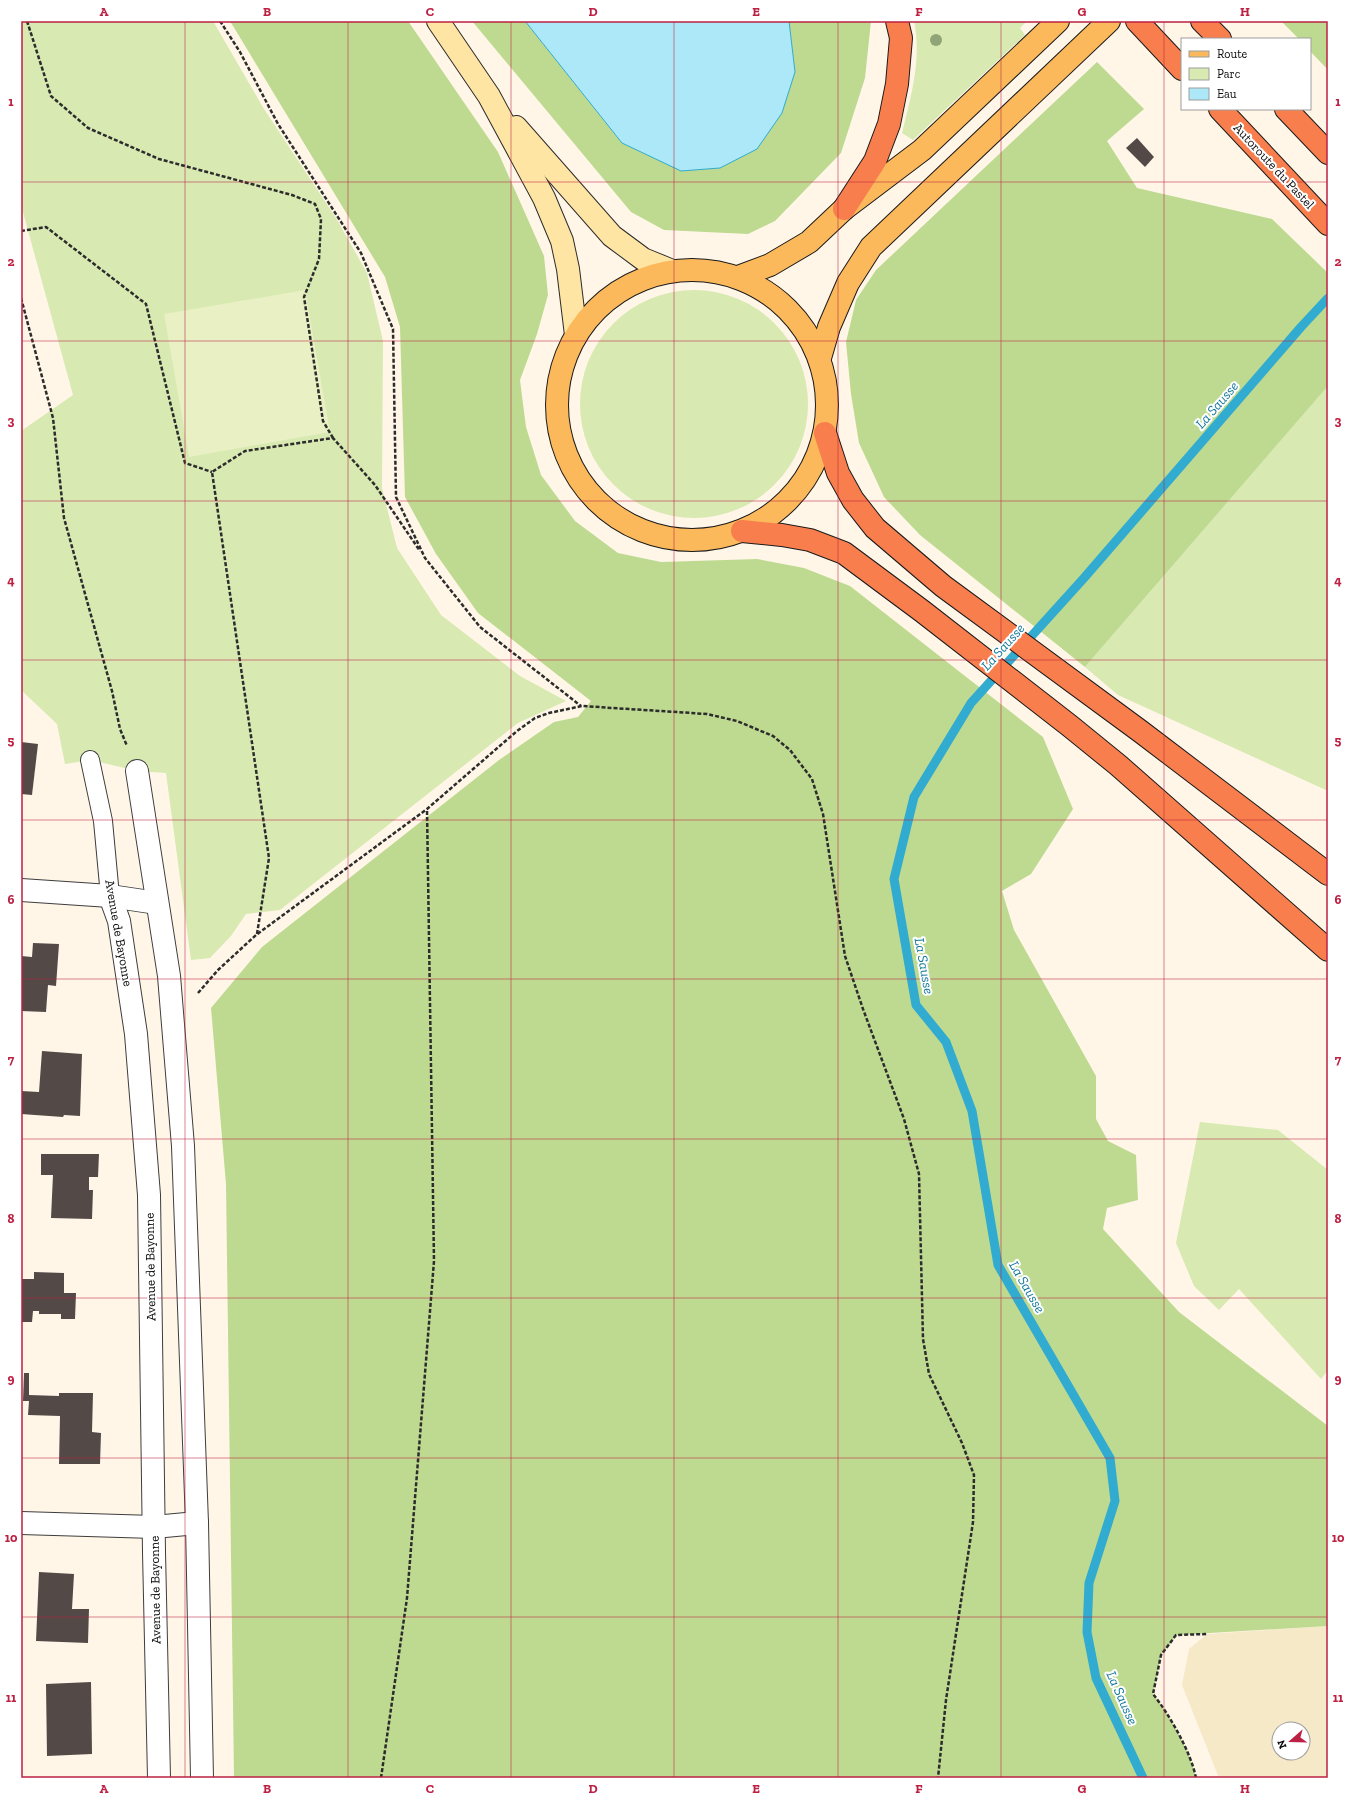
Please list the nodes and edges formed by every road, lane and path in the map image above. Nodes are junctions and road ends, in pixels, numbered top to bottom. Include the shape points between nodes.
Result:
1 (27, 21) edge
2 (220, 21) edge
3 (438, 21) edge
4 (897, 21) edge
5 (1058, 21) edge
6 (1109, 21) edge
7 (1137, 21) edge
8 (1202, 21) edge
9 (1219, 38) edge
10 (1181, 67) edge
11 (489, 96) junction
12 (1221, 110) edge
13 (1287, 110) edge
14 (1328, 153) edge
15 (844, 209) junction
16 (1326, 221) edge
17 (21, 231) edge
18 (670, 270) junction
19 (738, 276) junction
20 (21, 298) edge
21 (576, 335) junction
22 (820, 358) junction
23 (825, 433) junction
24 (333, 438) junction
25 (212, 472) junction
26 (742, 531) junction
27 (425, 558) junction
28 (582, 706) junction
29 (90, 760) dead end
30 (137, 771) joint
31 (427, 809) junction
32 (1328, 874) edge
33 (21, 890) edge
34 (110, 896) junction
35 (157, 903) junction
36 (256, 935) junction
37 (1328, 950) edge
38 (196, 996) dead end
39 (21, 1523) edge
40 (197, 1523) junction
41 (154, 1526) junction
42 (1207, 1634) dead end
43 (159, 1778) edge
44 (202, 1778) edge
45 (382, 1778) edge
46 (938, 1778) edge
47 (1196, 1778) edge

1 - 24 path via 51,96 88,128 159,159 292,195 315,204 321,219 319,259 304,297 323,421
2 - 27 path via 240,52 278,124 361,253 393,329 396,497
3 - 11 main road
4 - 15 highway via 901,38 897,84 889,124 875,160
5 - 15 main road via 922,150
6 - 22 main road via 871,247 848,283
7 - 10 highway
8 - 9 highway
11 - 18 main road via 612,236 643,259
11 - 21 main road via 544,198 562,241
12 - 16 highway, Autoroute du Pastel
13 - 14 highway
15 - 19 main road via 809,242 770,265
17 - 25 path via 46,227 146,304 185,463
18 - 19 main road via 716,270
18 - 21 main road via 647,276 606,299 589,316
19 - 22 main road via 764,290 788,308 806,331
20 - 30 path via 53,418 64,518 112,691 120,729
21 - 26 main road via 563,363 557,393 558,423 566,453 580,480 600,504 624,522 652,534 682,540 712,539
22 - 23 main road via 828,395
23 - 26 main road via 809,475 796,493 762,522
23 - 32 highway via 838,473 853,500 875,528 943,586
24 - 25 path via 245,451
24 - 27 path via 375,485
25 - 36 path via 269,858
26 - 37 highway via 810,540 844,553 1118,765
27 - 28 path via 480,626
28 - 31 path via 535,718
28 - 46 path via 707,714 737,721 773,736 790,750 812,779 823,814 846,956 904,1119 919,1174 923,1339 929,1374 962,1443 974,1475 973,1522 946,1700
29 - 34 lane, Avenue de Bayonne via 103,821
30 - 35 street
31 - 36 path
31 - 45 path via 434,1261 407,1598
33 - 34 street
34 - 35 street
34 - 41 street, Avenue de Bayonne via 119,921 136,1034 149,1195
35 - 40 street via 169,976 183,1146
36 - 38 path via 218,970
39 - 41 street
40 - 41 street
40 - 44 street
41 - 43 street, Avenue de Bayonne
42 - 47 path via 1176,1635 1161,1655 1153,1694 1163,1706 1180,1739

